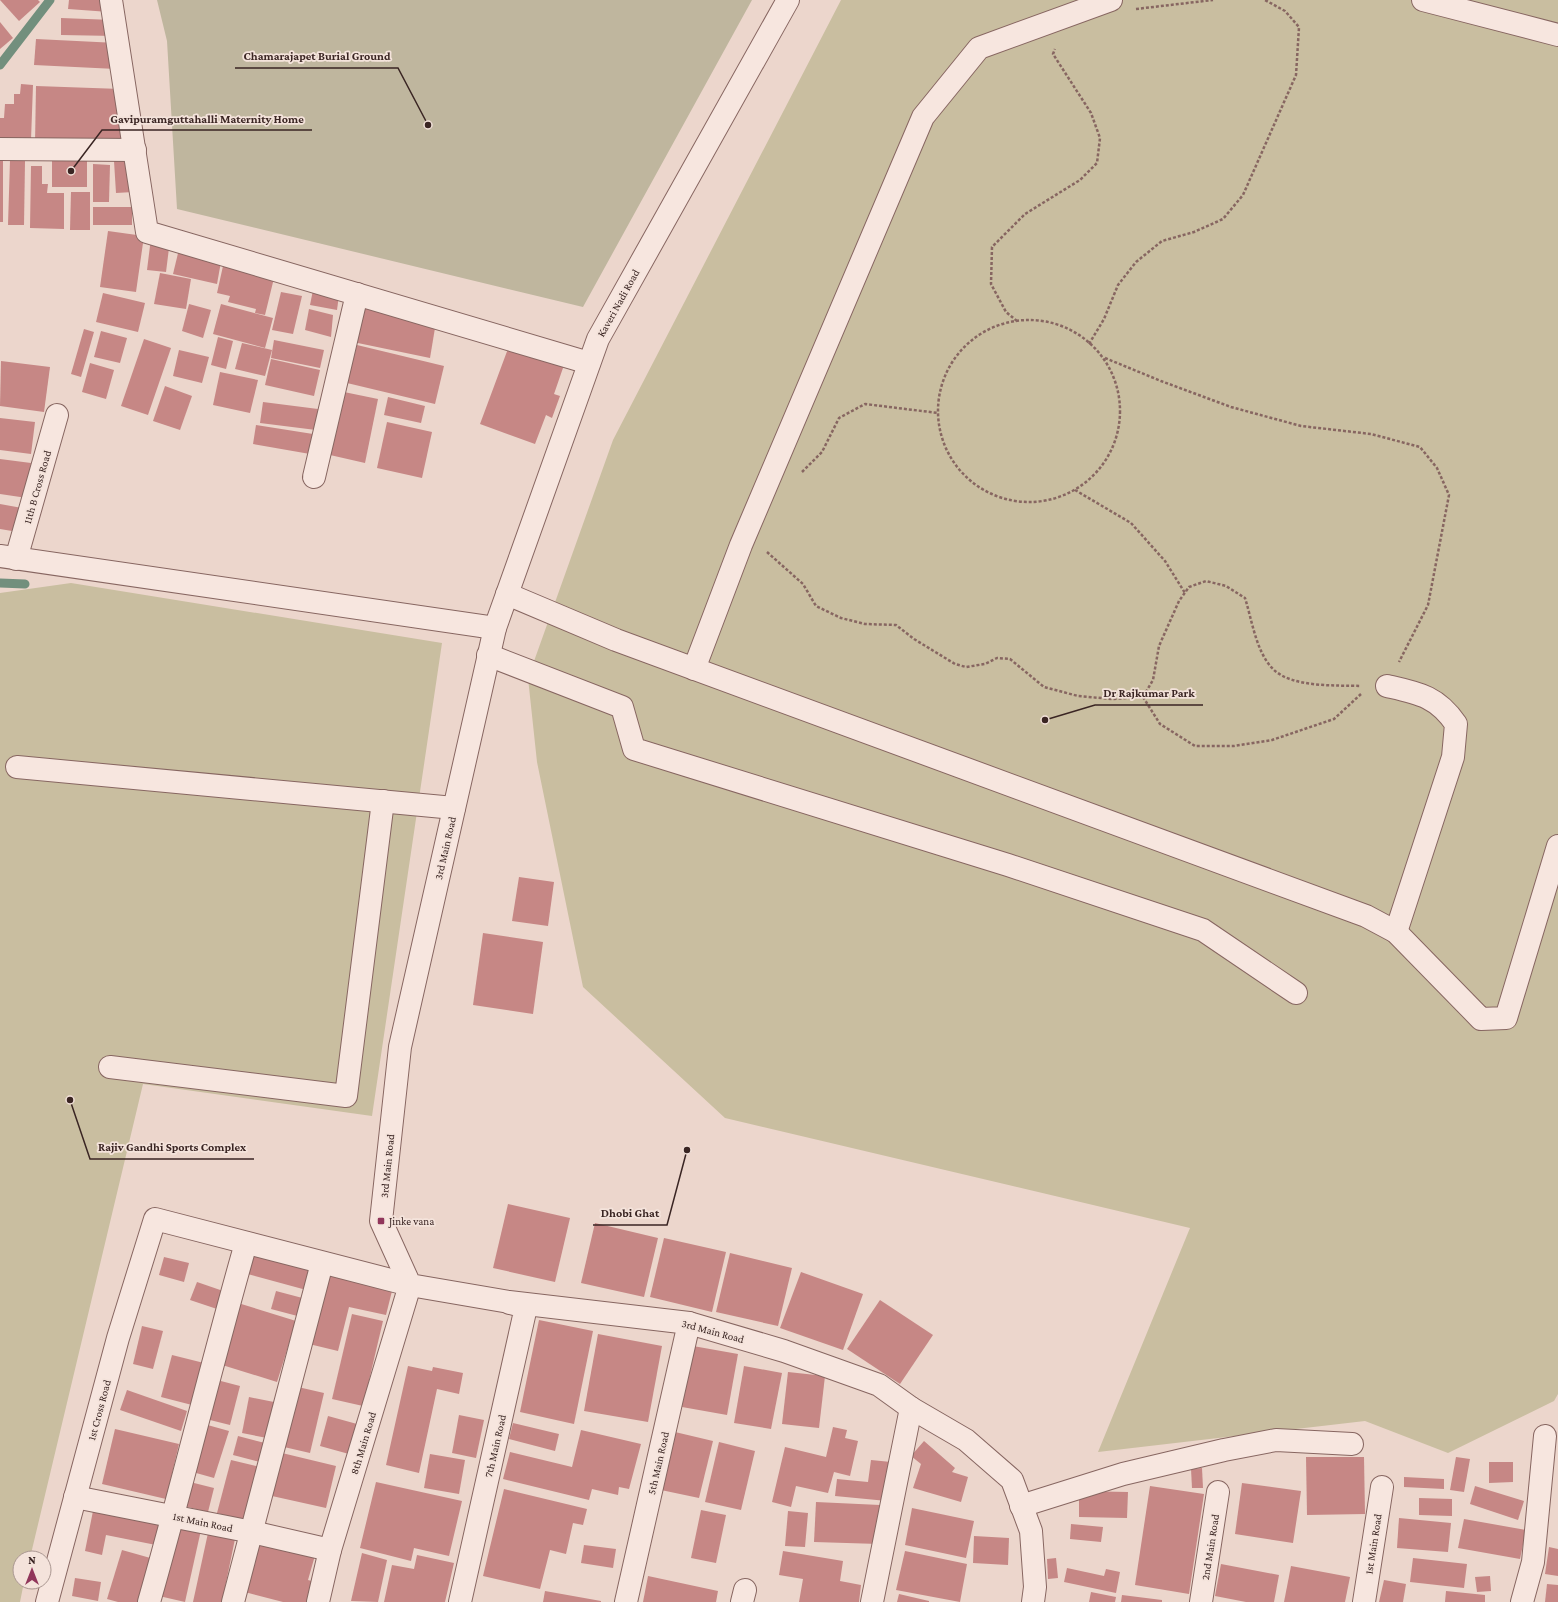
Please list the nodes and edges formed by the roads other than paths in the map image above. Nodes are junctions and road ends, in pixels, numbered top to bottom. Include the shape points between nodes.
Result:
1 (111, 0) edge
2 (788, 0) edge
3 (1111, 0) edge
4 (1423, 0) edge
5 (1558, 35) edge
6 (0, 149) edge
7 (134, 150) junction
8 (357, 294) junction
9 (589, 363) junction
10 (57, 415) dead end
11 (314, 477) dead end
12 (8, 557) edge
13 (507, 594) junction
14 (495, 628) junction
15 (488, 655) junction
16 (694, 669) junction
17 (1378, 686) road end
18 (17, 767) dead end
19 (383, 801) junction
20 (454, 808) junction
21 (1558, 846) edge
22 (1396, 932) junction
23 (1296, 993) dead end
24 (110, 1067) dead end
25 (246, 1243) junction
26 (322, 1263) junction
27 (410, 1285) junction
28 (509, 1302) junction
29 (689, 1323) junction
30 (911, 1408) junction
31 (1545, 1436) dead end
32 (1352, 1444) dead end
33 (1382, 1487) dead end
34 (1218, 1492) dead end
35 (75, 1497) junction
36 (1021, 1506) junction
37 (174, 1516) junction
38 (252, 1532) junction
39 (330, 1550) junction
40 (47, 1602) edge
41 (149, 1602) edge
42 (233, 1602) edge
43 (318, 1602) edge
44 (460, 1602) edge
45 (626, 1602) edge
46 (872, 1602) edge
47 (1033, 1602) edge
48 (1201, 1602) edge
49 (1364, 1602) edge
50 (1522, 1602) edge

1 - 7 street
2 - 9 street, Kaveri Nadi Road via 598,338
3 - 16 street via 979,48 923,117 741,545
4 - 5 street
6 - 7 street
7 - 8 street via 147,232
8 - 9 street
8 - 11 street
9 - 13 street, Kaveri Nadi Road
10 - 12 street, 11th B Cross Road
12 - 14 street
13 - 14 street, Kaveri Nadi Road
13 - 16 street via 616,640
14 - 15 street, 3rd Main Road
15 - 20 street, 3rd Main Road
15 - 23 street via 622,707 634,749 1001,863 1203,930
16 - 22 street via 1366,916
17 - 22 street via 1432,699 1448,712 1456,724 1453,757
18 - 19 street
19 - 20 street
19 - 24 street via 346,1096
20 - 27 street, 3rd Main Road via 400,1047 382,1222
21 - 22 street via 1506,1018 1480,1019
25 - 26 street
25 - 35 street, 1st Cross Road via 155,1219 118,1338
25 - 37 street via 216,1348
26 - 27 street
26 - 38 street
27 - 28 street, 3rd Main Road
27 - 39 street, 8th Main Road
28 - 29 street, 3rd Main Road
28 - 44 street, 7th Main Road via 526,1307
29 - 30 street, 3rd Main Road via 784,1351 879,1385
29 - 45 street, 5th Main Road
30 - 36 street, 3rd Main Road via 966,1440 1012,1480
30 - 46 street
31 - 50 street via 1533,1562
32 - 36 street via 1276,1440 1123,1474
33 - 49 street, 1st Main Road
34 - 48 street, 2nd Main Road
35 - 37 street, 1st Main Road
35 - 40 street, 1st Cross Road
36 - 47 street, 3rd Main Road via 1031,1531 1035,1587
37 - 38 street, 1st Main Road
37 - 41 street
38 - 39 street, 1st Main Road
38 - 42 street
39 - 43 street, 8th Main Road

